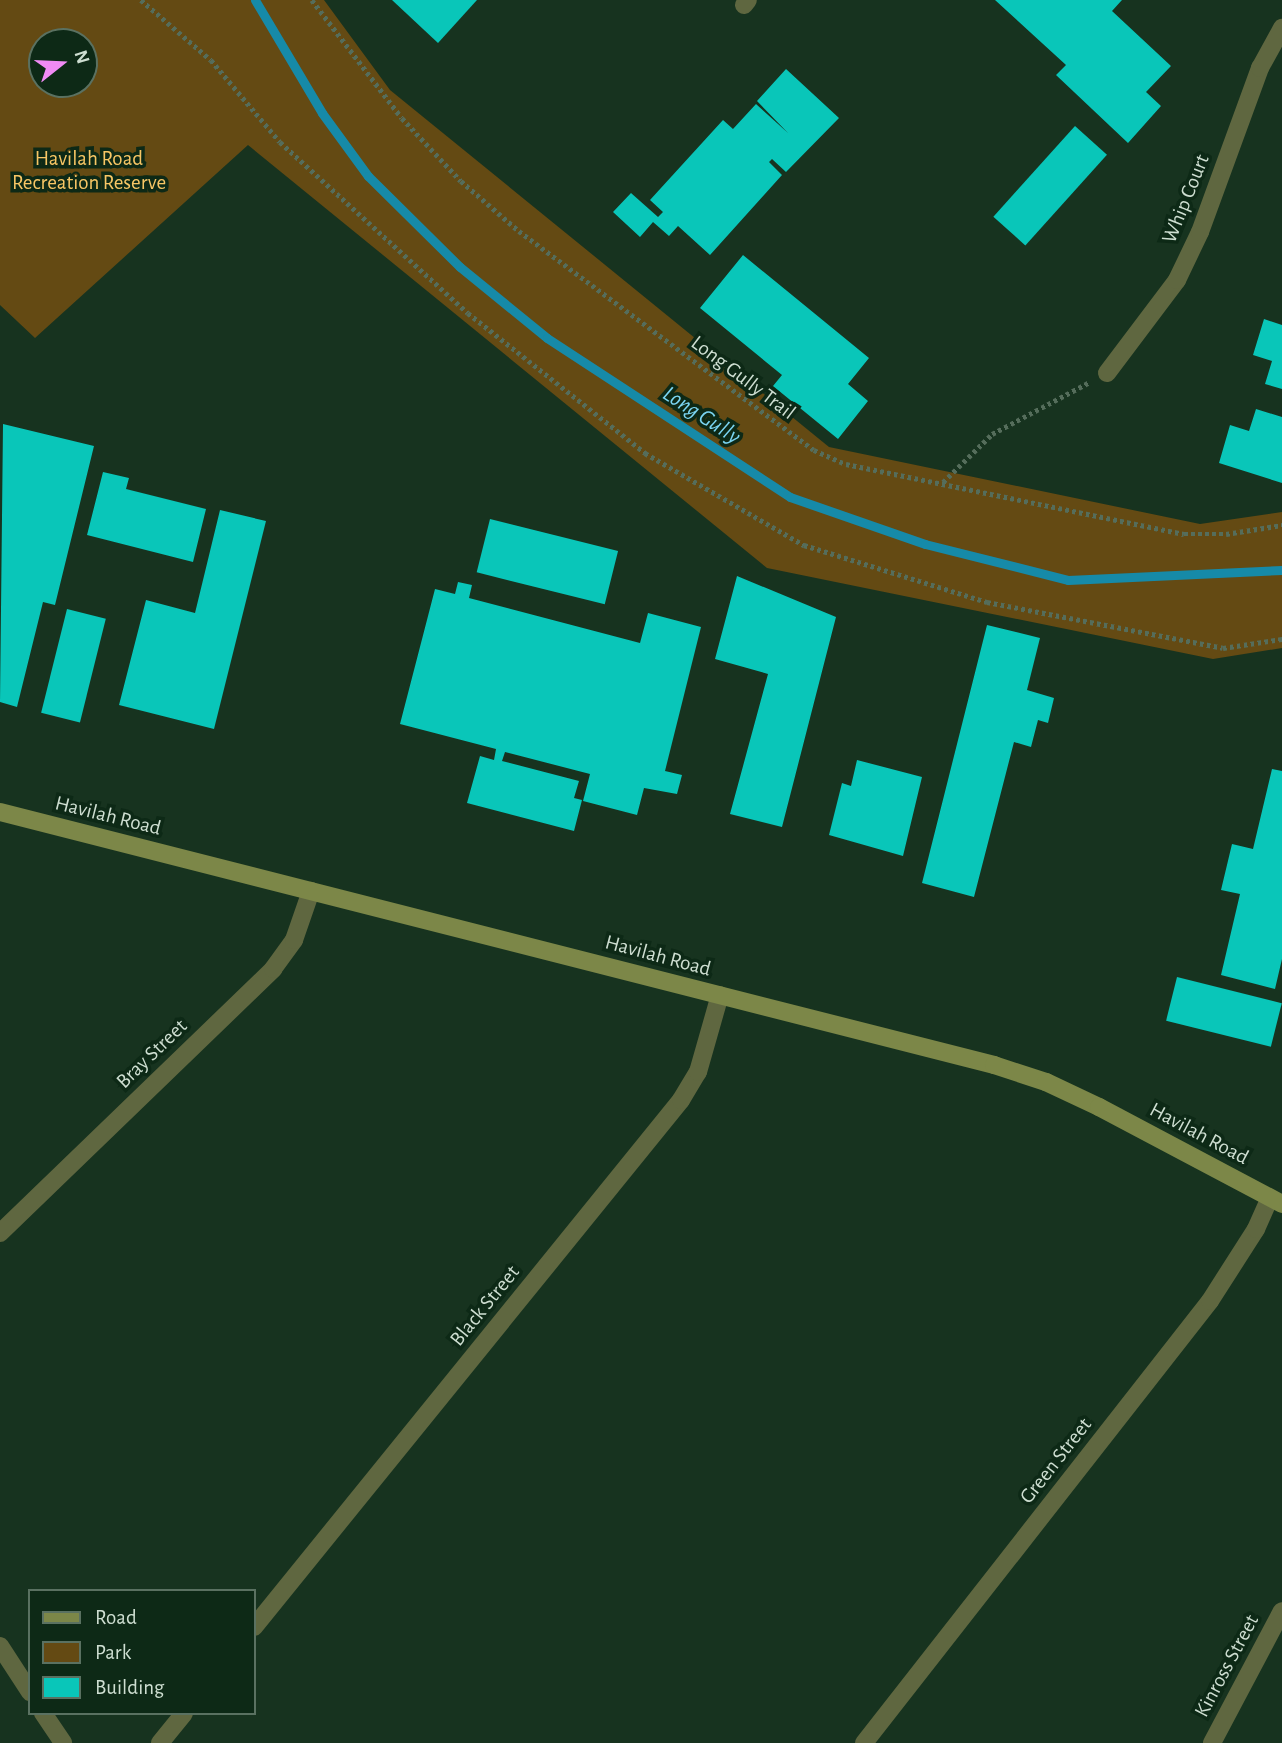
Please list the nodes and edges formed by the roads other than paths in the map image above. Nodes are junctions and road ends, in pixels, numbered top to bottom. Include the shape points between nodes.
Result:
1 (1282, 28) edge
2 (1107, 373) road end
3 (0, 812) edge
4 (311, 891) junction
5 (720, 995) junction
6 (1276, 1201) edge
7 (0, 1233) edge
8 (1282, 1611) edge
9 (256, 1625) edge
10 (0, 1646) edge
11 (28, 1689) edge
12 (44, 1715) edge
13 (182, 1715) edge
14 (63, 1743) edge
15 (160, 1743) edge
16 (864, 1743) edge
17 (1212, 1743) edge

1 - 2 street, Whip Court via 1260,68 1200,232 1177,280
3 - 4 street, Havilah Road
4 - 5 street, Havilah Road
4 - 7 street, Bray Street via 294,940 273,969
5 - 6 street, Havilah Road via 1046,1082
5 - 9 street, Black Street via 698,1072 681,1100
6 - 16 street, Green Street via 1210,1301
8 - 17 street, Kinross Street
10 - 11 street
12 - 14 street
13 - 15 street

